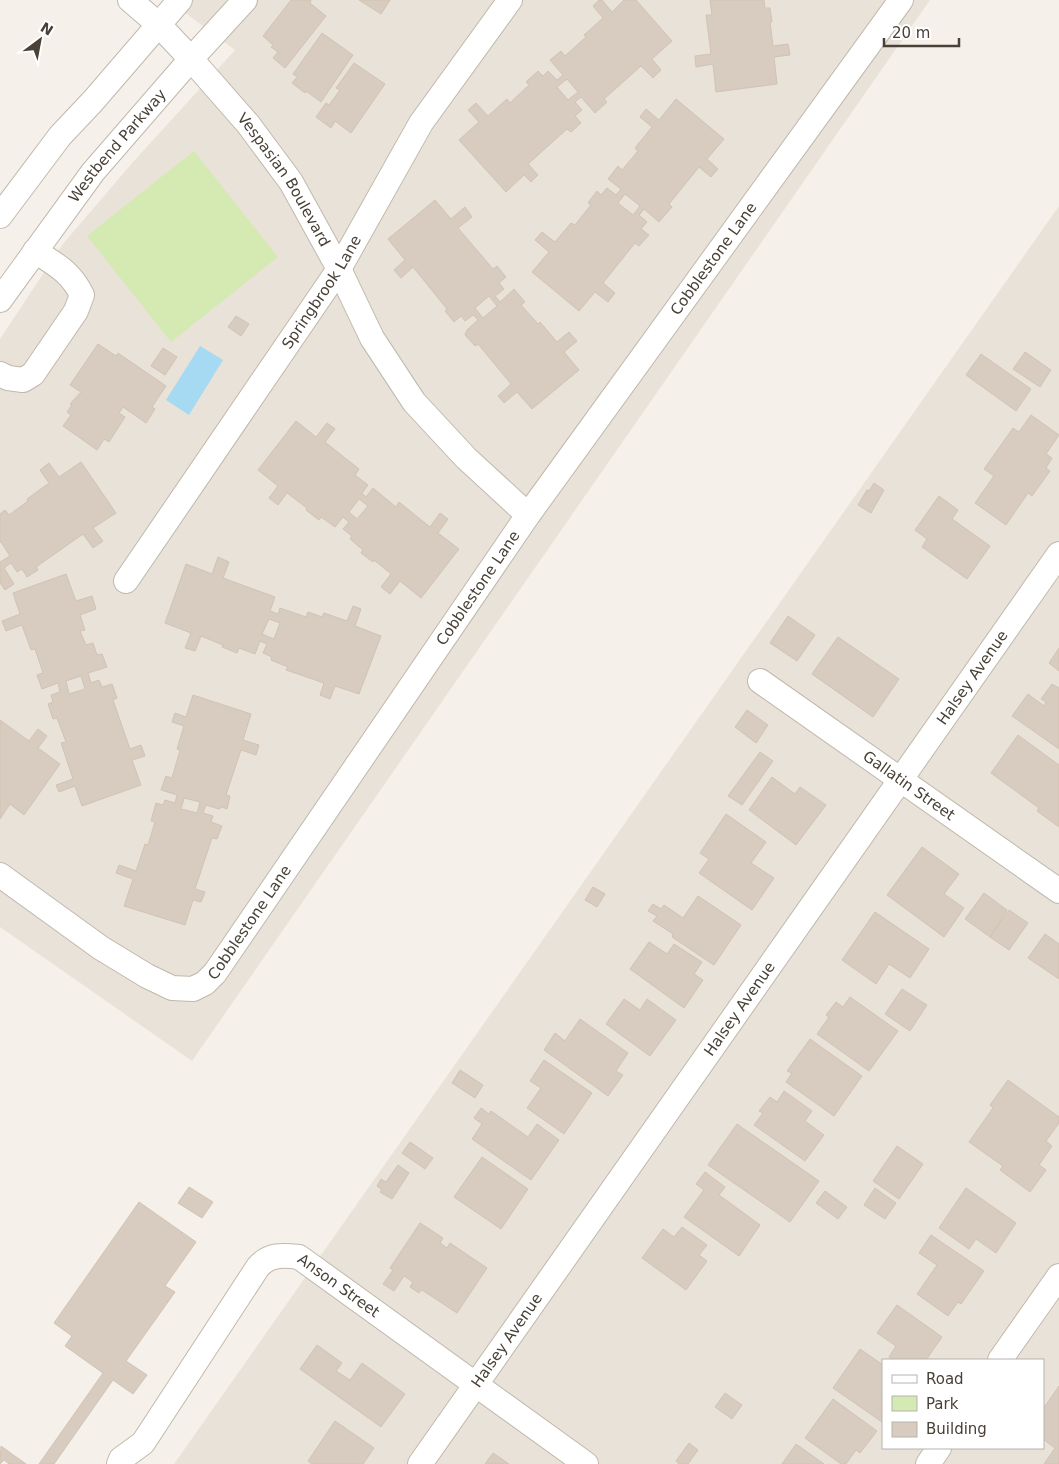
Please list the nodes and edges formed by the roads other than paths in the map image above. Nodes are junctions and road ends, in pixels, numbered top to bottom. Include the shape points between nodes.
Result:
1 (130, 0) edge
2 (180, 0) edge
3 (245, 0) edge
4 (510, 0) edge
5 (900, 1) edge
6 (159, 25) junction
7 (191, 59) junction
8 (0, 216) edge
9 (35, 251) junction
10 (339, 269) junction
11 (0, 300) edge
12 (0, 374) edge
13 (528, 515) junction
14 (1059, 554) edge
15 (126, 581) dead end
16 (760, 681) dead end
17 (900, 779) junction
18 (0, 875) edge
19 (1059, 891) edge
20 (1059, 1276) edge
21 (1001, 1359) edge
22 (475, 1385) junction
23 (938, 1449) edge
24 (119, 1464) edge
25 (420, 1464) edge
26 (586, 1464) edge
27 (928, 1464) edge

1 - 6 street, Vespasian Boulevard
2 - 6 street
3 - 7 street, Westbend Parkway
4 - 10 street, Springbrook Lane via 421,123
5 - 13 street, Cobblestone Lane
6 - 7 street, Vespasian Boulevard
6 - 8 street via 60,136
7 - 9 street, Westbend Parkway via 94,172
7 - 10 street, Vespasian Boulevard via 248,124 291,182
9 - 11 street, Westbend Parkway
9 - 12 street via 75,281 82,295 76,311 33,374 23,380
10 - 13 street, Vespasian Boulevard via 372,338 414,402 466,458
10 - 15 street, Springbrook Lane
13 - 18 street, Cobblestone Lane via 274,889 205,983 193,989 172,988 147,976 101,948
14 - 17 street, Halsey Avenue
16 - 17 street, Gallatin Street
17 - 19 street, Gallatin Street
17 - 22 street, Halsey Avenue
20 - 21 street
22 - 24 street, Anson Street via 299,1257 278,1256 258,1267 143,1443
22 - 25 street, Halsey Avenue
22 - 26 street, Anson Street
23 - 27 street

